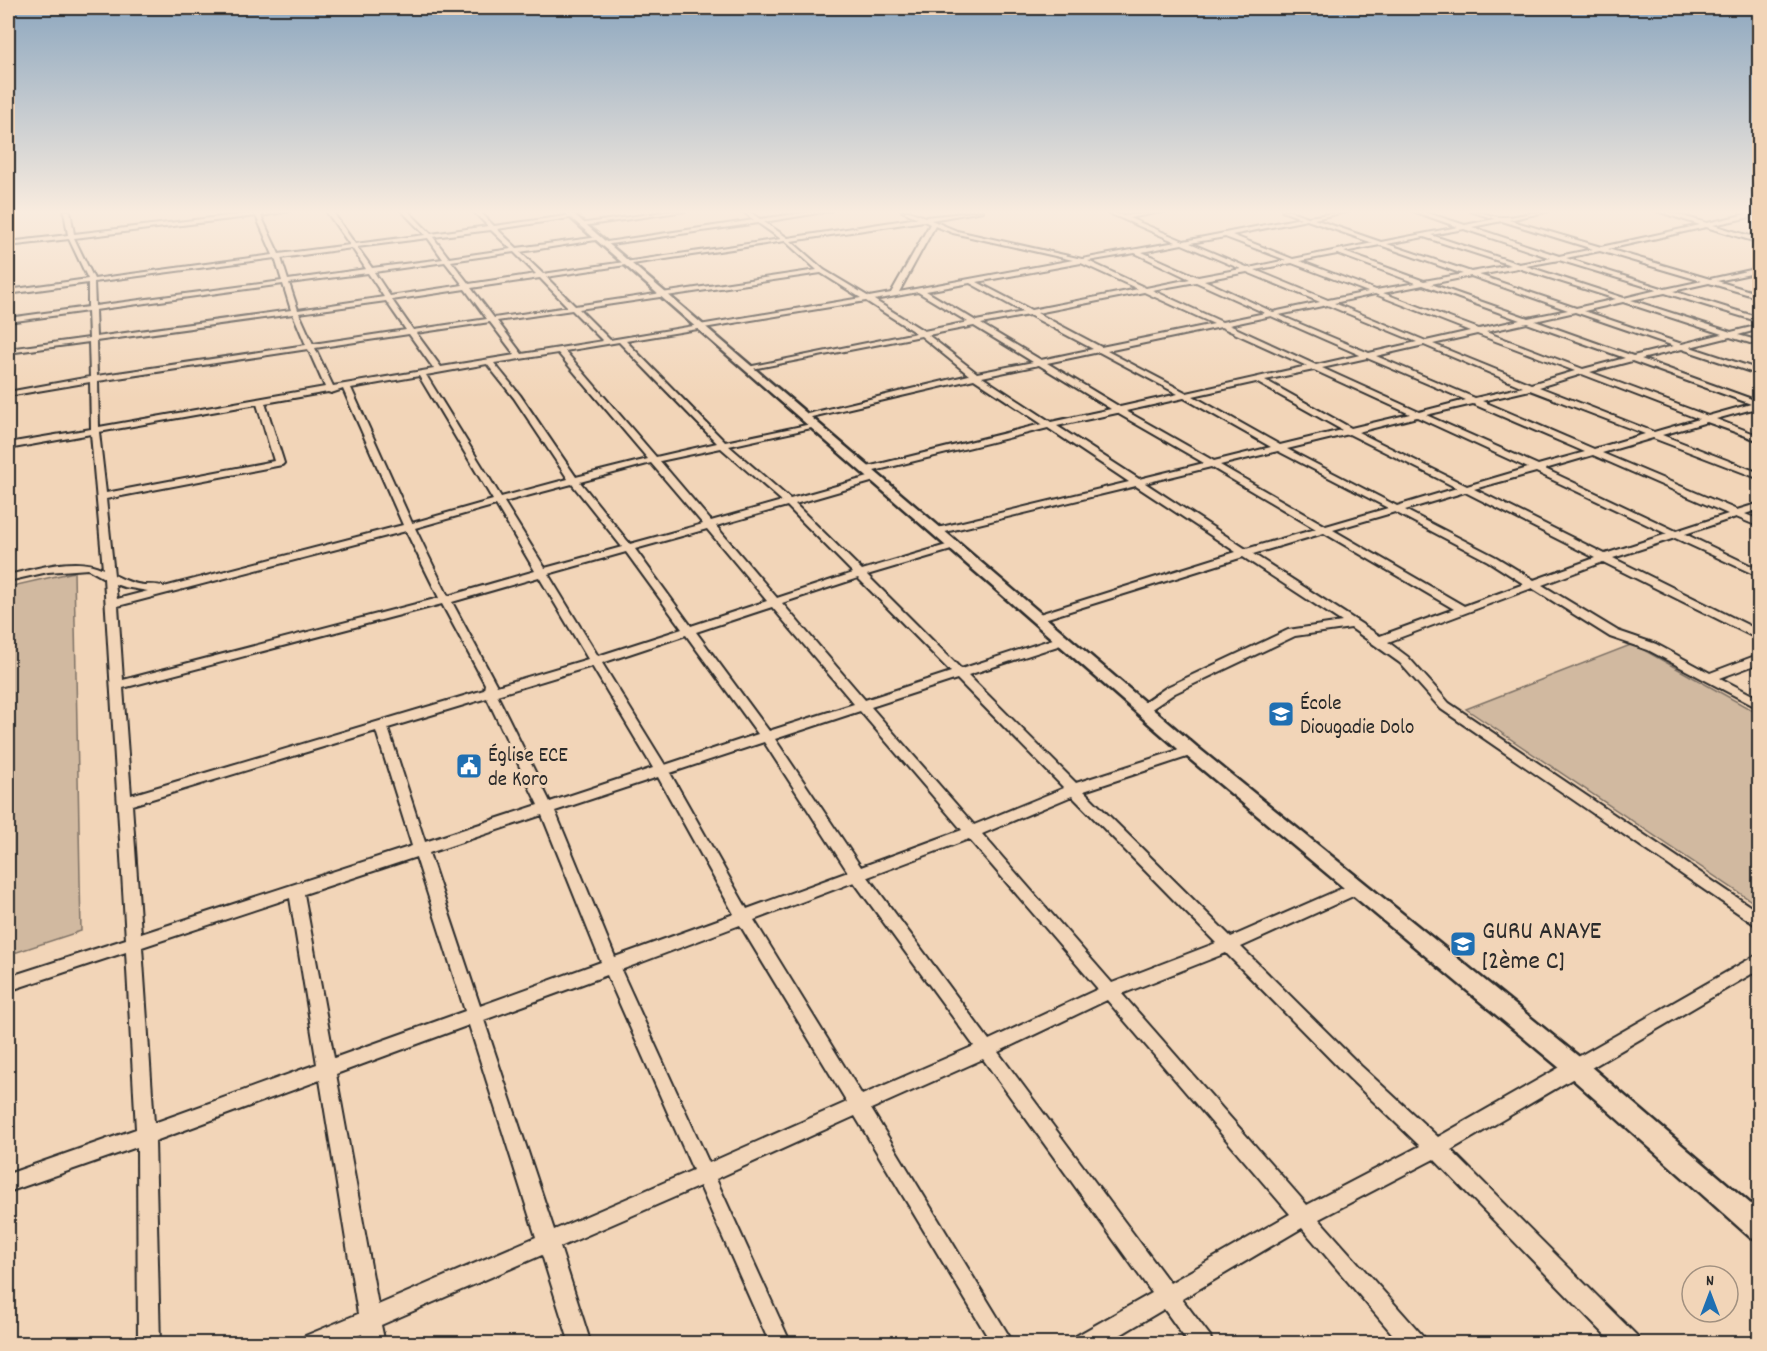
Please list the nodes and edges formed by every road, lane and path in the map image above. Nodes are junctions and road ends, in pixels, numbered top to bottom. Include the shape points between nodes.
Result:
1 (88, 274) edge
2 (137, 274) edge
3 (283, 274) edge
4 (341, 274) edge
5 (373, 274) edge
6 (458, 274) edge
7 (540, 274) joint
8 (639, 274) edge
9 (800, 274) edge
10 (827, 274) edge
11 (905, 274) edge
12 (1002, 274) edge
13 (1111, 274) edge
14 (1186, 274) edge
15 (1228, 274) edge
16 (1257, 274) edge
17 (1329, 274) edge
18 (1398, 274) edge
19 (1473, 274) joint
20 (1544, 274) edge
21 (1611, 274) edge
22 (1683, 274) edge
23 (1741, 274) edge
24 (91, 280) junction
25 (969, 280) junction
26 (1199, 280) junction
27 (1707, 281) junction
28 (285, 282) junction
29 (1425, 284) junction
30 (466, 285) junction
31 (918, 289) junction
32 (1146, 290) junction
33 (1662, 290) junction
34 (8, 292) edge
35 (1377, 292) junction
36 (661, 293) junction
37 (894, 294) junction
38 (1760, 296) edge
39 (387, 297) junction
40 (1623, 298) junction
41 (869, 299) junction
42 (1325, 303) junction
43 (573, 306) junction
44 (90, 309) junction
45 (1575, 309) junction
46 (295, 312) junction
47 (1030, 312) junction
48 (1272, 314) junction
49 (491, 319) junction
50 (1526, 319) junction
51 (8, 320) edge
52 (1760, 320) edge
53 (974, 323) junction
54 (1222, 326) junction
55 (700, 327) junction
56 (1760, 327) edge
57 (1476, 330) junction
58 (409, 332) junction
59 (922, 333) junction
60 (1730, 335) junction
61 (91, 339) junction
62 (615, 341) junction
63 (1422, 342) junction
64 (1760, 344) edge
65 (1682, 346) junction
66 (311, 347) junction
67 (1101, 350) junction
68 (8, 351) edge
69 (561, 351) junction
70 (1369, 355) junction
71 (520, 357) junction
72 (1636, 358) junction
73 (489, 362) junction
74 (1040, 363) junction
75 (1316, 367) junction
76 (747, 368) junction
77 (439, 370) junction
78 (1583, 371) junction
79 (421, 373) junction
80 (1760, 373) edge
81 (975, 376) junction
82 (94, 379) junction
83 (1258, 381) junction
84 (1531, 387) junction
85 (347, 388) junction
86 (331, 391) junction
87 (8, 394) edge
88 (1187, 396) junction
89 (1475, 400) junction
90 (261, 403) junction
91 (1759, 404) edge
92 (1119, 410) junction
93 (1416, 415) junction
94 (1704, 418) junction
95 (808, 420) junction
96 (1049, 424) junction
97 (1350, 431) junction
98 (95, 432) junction
99 (1654, 434) junction
100 (1760, 440) edge
101 (723, 445) junction
102 (8, 446) edge
103 (1279, 448) junction
104 (1594, 452) junction
105 (653, 460) junction
106 (1212, 463) junction
107 (1538, 469) junction
108 (871, 474) junction
109 (1760, 476) edge
110 (573, 480) junction
111 (1136, 482) junction
112 (1467, 490) junction
113 (101, 497) junction
114 (498, 501) junction
115 (788, 502) junction
116 (1760, 506) edge
117 (1400, 509) junction
118 (1735, 513) junction
119 (709, 524) junction
120 (1760, 524) edge
121 (409, 527) junction
122 (1325, 530) junction
123 (937, 531) junction
124 (1677, 535) junction
125 (954, 546) junction
126 (627, 548) junction
127 (1244, 554) junction
128 (107, 555) junction
129 (1604, 558) junction
130 (48, 569) junction
131 (542, 573) junction
132 (860, 574) junction
133 (1760, 574) edge
134 (109, 575) junction
135 (8, 578) edge
136 (200, 583) junction
137 (1533, 584) junction
138 (445, 600) junction
139 (774, 602) junction
140 (112, 604) junction
141 (1463, 610) junction
142 (1037, 618) junction
143 (1353, 624) junction
144 (688, 630) junction
145 (1760, 636) edge
146 (1063, 640) junction
147 (1379, 641) junction
148 (1760, 658) edge
149 (595, 661) junction
150 (958, 674) junction
151 (1710, 678) junction
152 (117, 686) junction
153 (490, 693) junction
154 (1760, 705) edge
155 (863, 706) junction
156 (1143, 709) junction
157 (380, 724) junction
158 (768, 737) junction
159 (1191, 751) junction
160 (662, 771) junction
161 (1074, 789) junction
162 (125, 802) junction
163 (546, 807) junction
164 (972, 832) junction
165 (419, 849) junction
166 (857, 874) junction
167 (1357, 888) junction
168 (296, 889) junction
169 (743, 916) junction
170 (1760, 922) edge
171 (134, 942) junction
172 (1229, 945) junction
173 (1760, 960) edge
174 (611, 966) junction
175 (8, 984) edge
176 (1110, 991) junction
177 (475, 1015) junction
178 (987, 1049) junction
179 (1575, 1067) junction
180 (327, 1068) junction
181 (857, 1106) junction
182 (146, 1135) junction
183 (1436, 1148) junction
184 (705, 1174) junction
185 (8, 1183) edge
186 (1305, 1216) junction
187 (1760, 1229) edge
188 (549, 1241) junction
189 (1167, 1296) junction
190 (370, 1318) junction
191 (149, 1344) edge
192 (313, 1344) edge
193 (374, 1344) edge
194 (580, 1344) edge
195 (781, 1344) edge
196 (1004, 1344) edge
197 (1084, 1344) edge
198 (1202, 1344) edge
199 (1415, 1344) edge
200 (1629, 1344) edge

1 - 24 street
2 - 24 street
3 - 28 street
4 - 28 street
5 - 39 street
6 - 30 street
7 - 30 street
7 - 43 street
8 - 36 street
9 - 36 street
10 - 41 street
11 - 37 street
12 - 25 street
13 - 32 street
14 - 26 street
15 - 26 street
16 - 42 street
17 - 35 street
18 - 29 street
19 - 29 street
19 - 45 street
20 - 40 street
21 - 33 street
22 - 27 street
23 - 27 street
24 - 34 street
24 - 44 street
25 - 31 street
25 - 47 street
26 - 32 street
26 - 48 street
27 - 33 street
27 - 38 street
28 - 44 street
28 - 46 street
29 - 35 street
29 - 50 street
30 - 39 street
30 - 49 street
31 - 37 street
31 - 53 street
32 - 47 street
32 - 54 street
33 - 40 street
33 - 52 street
35 - 42 street
35 - 57 street
36 - 43 street
36 - 55 street
37 - 41 street
39 - 46 street
39 - 58 street
40 - 45 street
40 - 60 street
41 - 55 street
41 - 59 street
42 - 48 street
42 - 63 street
43 - 49 street
43 - 62 street
44 - 51 street
44 - 61 street
45 - 50 street
45 - 65 street
46 - 61 street
46 - 66 street
47 - 53 street
47 - 67 street
48 - 54 street
48 - 70 street
49 - 58 street
49 - 71 street
50 - 57 street
50 - 72 street
53 - 59 street
53 - 74 street
54 - 67 street
54 - 75 street
55 - 62 street
55 - 76 street
56 - 60 street
57 - 63 street
57 - 78 street
58 - 66 street
58 - 77 street
59 - 76 street
59 - 81 street
60 - 64 street
60 - 65 street
61 - 68 street
61 - 82 street
62 - 69 street
62 - 101 street
63 - 70 street
63 - 84 street
65 - 72 street
65 - 80 street
66 - 82 street
66 - 86 street
67 - 74 street
67 - 88 street
69 - 71 street
69 - 105 street
70 - 75 street
70 - 89 street
71 - 73 street
72 - 78 street
72 - 91 street
73 - 77 street
73 - 110 street
74 - 81 street
74 - 92 street
75 - 83 street
75 - 93 street
76 - 95 street
77 - 79 street
78 - 84 street
78 - 94 street
79 - 85 street
79 - 114 street
81 - 95 street
81 - 96 street
82 - 87 street
82 - 98 street
83 - 88 street
83 - 97 street
84 - 89 street
84 - 99 street
85 - 86 street
85 - 121 street
86 - 90 street
88 - 92 street
88 - 103 street
89 - 93 street
89 - 104 street
90 - 98 street
90 - 113 street via 279,463
91 - 94 street
92 - 96 street
92 - 106 street
93 - 97 street
93 - 107 street
94 - 99 street
94 - 100 street
95 - 101 street
95 - 108 street
96 - 108 street
96 - 111 street
97 - 103 street
97 - 112 street
98 - 102 street
98 - 113 street
99 - 104 street
99 - 109 street
101 - 105 street
101 - 115 street
103 - 106 street
103 - 117 street
104 - 107 street
104 - 118 street
105 - 110 street
105 - 119 street
106 - 111 street
106 - 122 street
107 - 112 street
107 - 124 street
108 - 115 street
108 - 123 street
110 - 114 street
110 - 126 street
111 - 123 street
111 - 127 street
112 - 117 street
112 - 129 street
113 - 128 street
114 - 121 street
114 - 131 street
115 - 119 street
115 - 132 street
116 - 118 street
117 - 122 street
117 - 137 street
118 - 120 street
118 - 124 street
119 - 126 street
119 - 139 street
121 - 136 street
121 - 138 street
122 - 127 street
122 - 141 street
123 - 125 street
124 - 129 street
124 - 133 street
125 - 132 street
125 - 142 street
126 - 131 street
126 - 144 street
127 - 142 street
127 - 143 street
128 - 130 street
128 - 134 street
129 - 137 street
129 - 145 street
130 - 134 street via 90,566
130 - 135 street
131 - 138 street
131 - 149 street
132 - 139 street
132 - 150 street
134 - 136 street via 124,584 143,588
134 - 140 street
136 - 140 street
137 - 141 street
137 - 151 street via 1614,634 1652,646
138 - 152 street
138 - 153 street via 490,684
139 - 144 street
139 - 155 street
140 - 152 street
141 - 147 street
142 - 146 street
143 - 147 street
143 - 156 street via 1292,633 1171,690
144 - 149 street
144 - 158 street
146 - 150 street
146 - 156 street
147 - 170 street via 1404,660 1445,706
148 - 151 street
149 - 153 street
149 - 160 street
150 - 155 street
150 - 161 street
151 - 154 street
152 - 162 street
153 - 157 street
153 - 163 street
155 - 158 street
155 - 164 street
156 - 159 street
157 - 162 street
157 - 165 street
158 - 160 street
158 - 166 street
159 - 161 street
159 - 167 street
160 - 163 street
160 - 169 street
161 - 164 street
161 - 172 street
162 - 171 street
163 - 165 street
163 - 174 street
164 - 166 street
164 - 176 street
165 - 168 street
165 - 177 street
166 - 169 street
166 - 178 street
167 - 172 street
167 - 179 street
168 - 171 street
168 - 180 street
169 - 174 street
169 - 181 street
171 - 175 street
171 - 182 street
172 - 176 street
172 - 183 street
173 - 179 street
174 - 177 street
174 - 184 street
176 - 178 street
176 - 186 street
177 - 180 street
177 - 188 street
178 - 181 street
178 - 189 street
179 - 183 street
179 - 187 street
180 - 182 street
180 - 190 street
181 - 184 street
181 - 196 street
182 - 185 street
182 - 191 street
183 - 186 street
183 - 200 street
184 - 188 street
184 - 195 street
186 - 189 street
186 - 199 street
188 - 190 street
188 - 194 street
189 - 197 street
189 - 198 street
190 - 192 street
190 - 193 street

